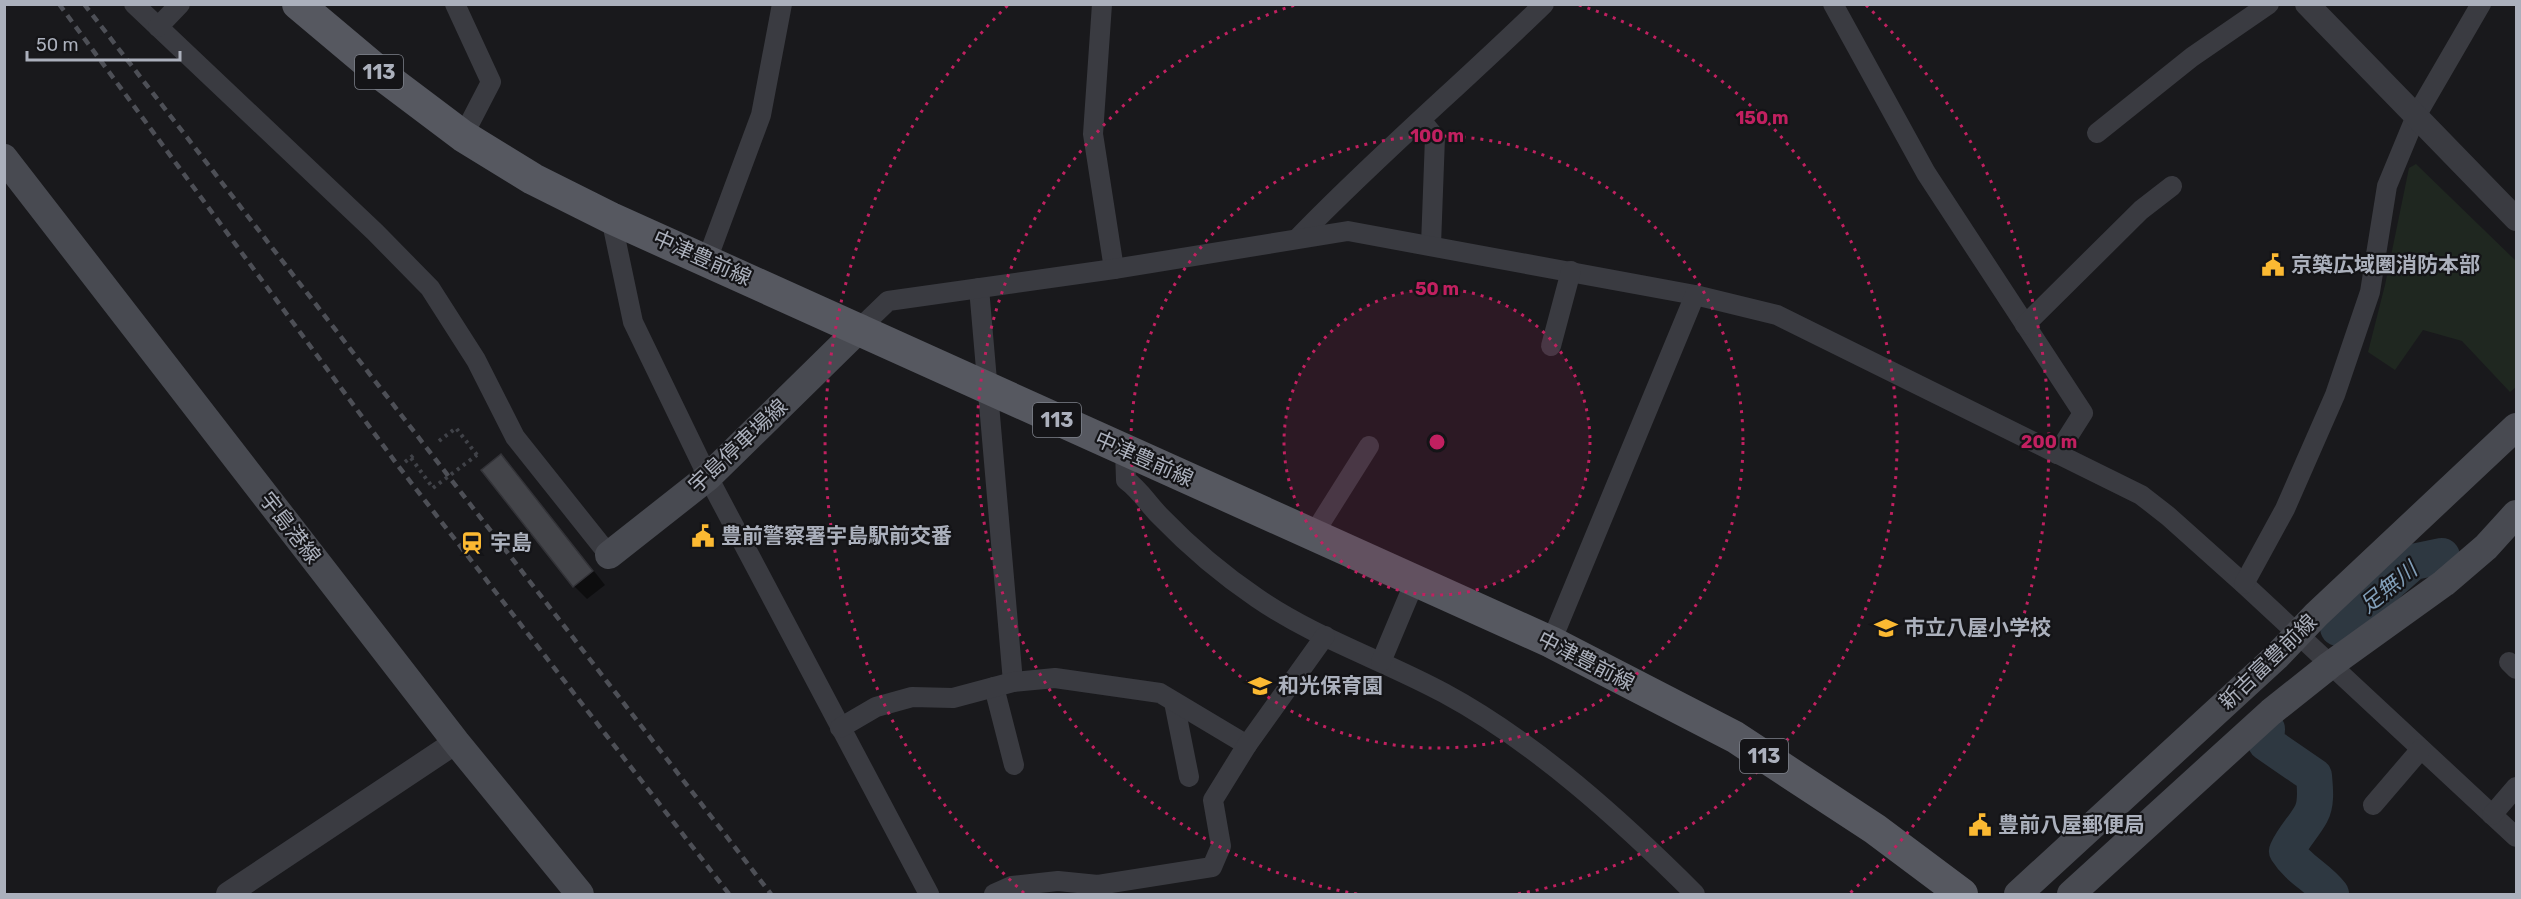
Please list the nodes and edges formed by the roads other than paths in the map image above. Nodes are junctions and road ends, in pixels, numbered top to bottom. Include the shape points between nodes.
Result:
1 (134, 4) edge
2 (180, 4) edge
3 (298, 4) edge
4 (455, 4) edge
5 (782, 4) edge
6 (1102, 4) edge
7 (1544, 4) edge
8 (1833, 4) edge
9 (2269, 4) edge
10 (2307, 4) edge
11 (2481, 4) edge
12 (158, 27) junction
13 (2416, 116) junction
14 (1421, 120) junction
15 (2097, 133) dead end
16 (463, 136) junction
17 (4, 158) edge
18 (2172, 186) dead end
19 (611, 218) junction
20 (2517, 219) edge
21 (1298, 238) junction
22 (1431, 245) junction
23 (707, 260) junction
24 (1114, 269) junction
25 (1571, 271) junction
26 (979, 288) junction
27 (1695, 295) junction
28 (2025, 325) junction
29 (860, 328) junction
30 (1551, 346) dead end
31 (988, 389) junction
32 (2517, 427) edge
33 (1369, 446) dead end
34 (1125, 451) junction
35 (2057, 454) junction
36 (708, 477) junction
37 (2517, 514) edge
38 (1313, 535) junction
39 (609, 555) joint
40 (1415, 581) junction
41 (2244, 584) junction
42 (2297, 634) junction
43 (1326, 636) junction
44 (1551, 642) junction
45 (1381, 663) junction
46 (2330, 666) junction
47 (1013, 682) junction
48 (994, 687) junction
49 (1174, 702) junction
50 (840, 728) junction
51 (456, 742) junction
52 (1247, 745) junction
53 (2421, 749) junction
54 (1014, 765) dead end
55 (1189, 777) dead end
56 (2517, 787) edge
57 (2373, 805) dead end
58 (2492, 815) junction
59 (2517, 837) edge
60 (1064, 888) edge
61 (228, 894) edge
62 (580, 894) edge
63 (930, 894) edge
64 (994, 894) edge
65 (1695, 894) edge
66 (1962, 894) edge
67 (2018, 894) edge
68 (2071, 894) edge

1 - 12 street
2 - 12 street
3 - 16 main road, 中津豊前線 / 113
4 - 16 street via 491,82
5 - 23 street via 761,115
6 - 24 street via 1093,134
7 - 14 street
8 - 28 street via 1926,173
9 - 15 street via 2192,57
10 - 13 street
11 - 13 street
12 - 39 street via 430,288 476,360 515,437
13 - 20 street
13 - 41 street via 2387,186 2370,292 2335,395 2285,508
14 - 21 street
14 - 22 street via 1436,137
16 - 19 main road, 中津豊前線 / 113 via 533,179
17 - 51 main road, 宇島港線
18 - 28 street via 2141,210
19 - 23 main road, 中津豊前線 / 113
19 - 36 street via 633,322
21 - 22 street via 1347,231
21 - 24 street
22 - 25 street
23 - 29 main road, 中津豊前線 / 113
24 - 26 street
25 - 27 street
25 - 30 street
26 - 29 street via 888,301
26 - 31 street
27 - 35 street via 1777,315
27 - 44 street
28 - 35 street via 2083,413
29 - 31 main road, 中津豊前線 / 113
29 - 36 main road, 宇島停車場線
31 - 34 main road, 中津豊前線 / 113
31 - 47 street
32 - 42 main road, 新吉富豊前線
33 - 38 street
34 - 38 main road, 中津豊前線 / 113
34 - 43 street via 1126,480 1193,547 1257,599
35 - 41 street via 2141,495
36 - 39 main road, 宇島停車場線
36 - 50 street
37 - 46 main road, 新吉富豊前線 via 2444,583
38 - 40 main road, 中津豊前線 / 113
40 - 44 main road, 中津豊前線 / 113
40 - 45 street
41 - 42 street
42 - 46 street
42 - 67 main road, 新吉富豊前線
43 - 45 street
43 - 52 street
44 - 66 main road, 中津豊前線 / 113 via 1735,737 1875,829
45 - 65 street via 1452,697 1538,754
46 - 53 street
46 - 68 main road, 新吉富豊前線 via 2211,764
47 - 48 street
47 - 49 street via 1055,678 1160,693
48 - 50 street via 953,698 912,697 876,707
48 - 54 street
49 - 52 street
49 - 55 street
50 - 63 street
51 - 61 street
51 - 62 main road, 宇島港線
52 - 60 street via 1213,800 1221,846 1212,867
53 - 57 street
53 - 58 street
56 - 58 street
58 - 59 street
60 - 64 street via 1012,886

